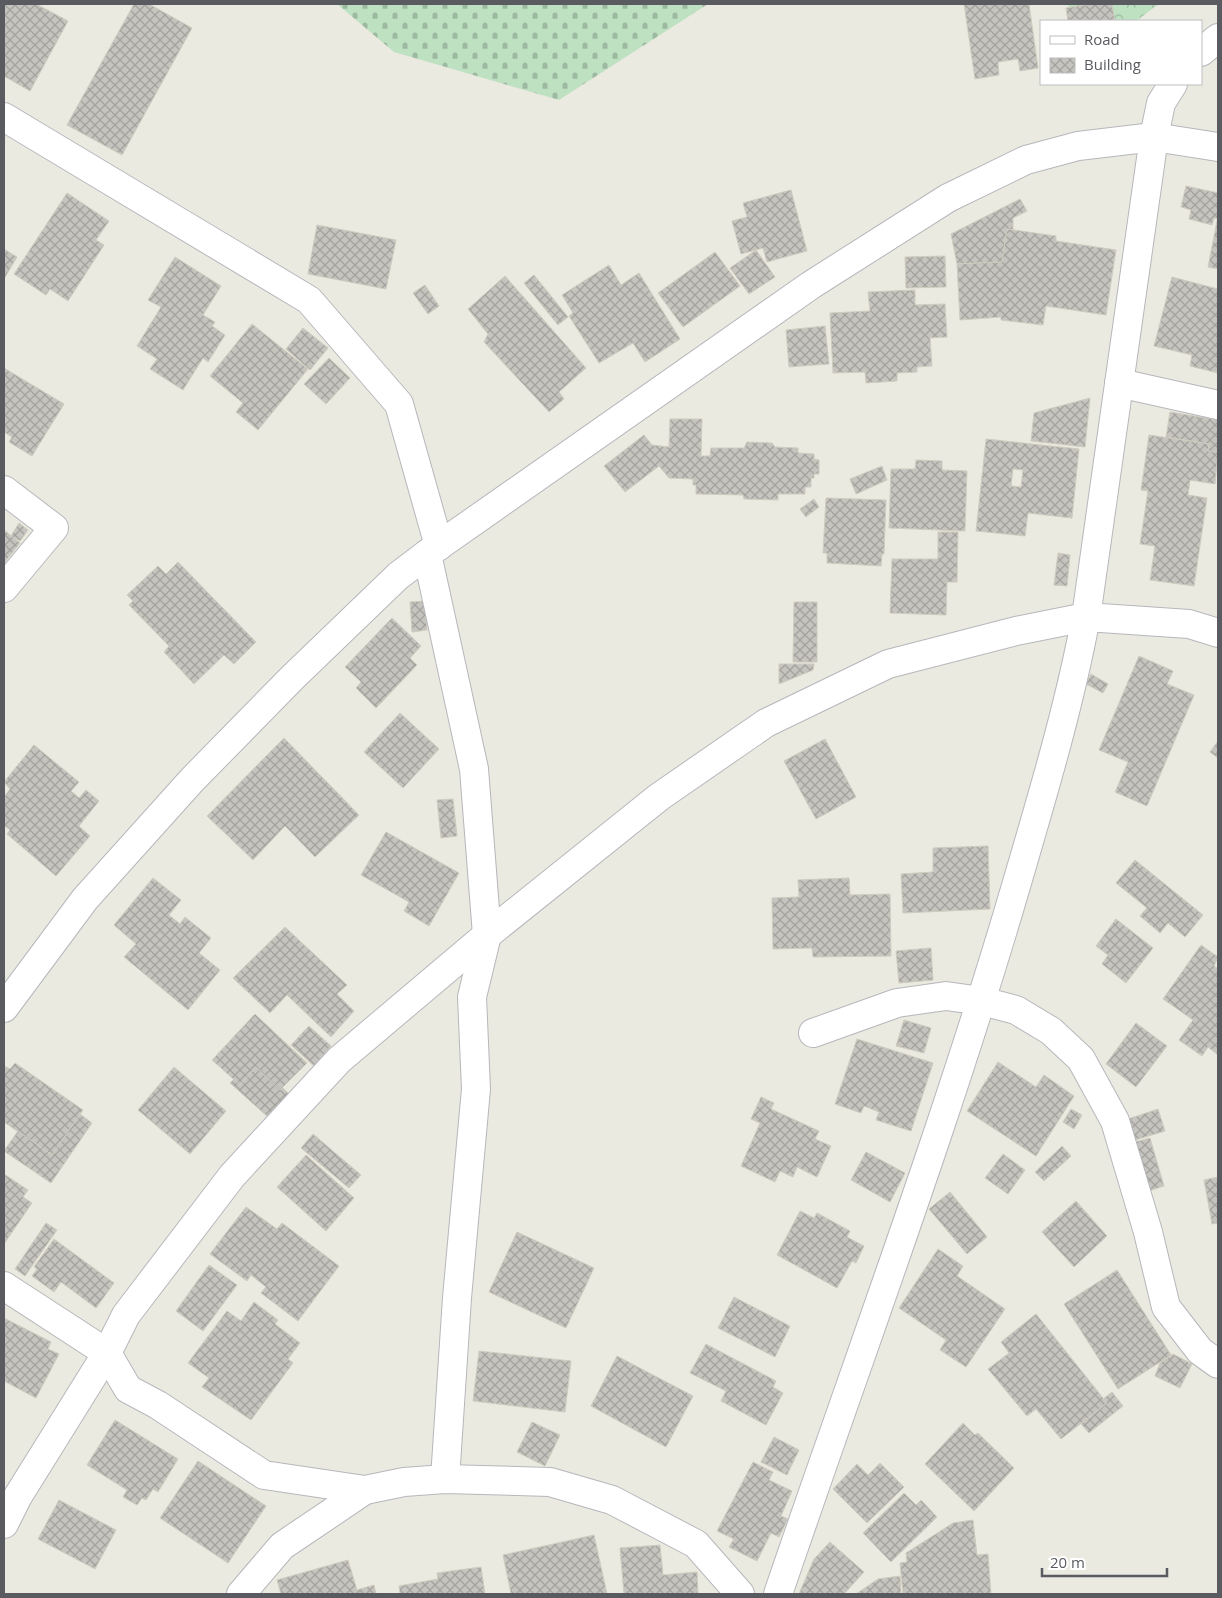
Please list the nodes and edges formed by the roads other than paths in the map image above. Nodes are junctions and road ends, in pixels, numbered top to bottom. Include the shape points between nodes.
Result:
1 (1218, 38) edge
2 (1202, 51) edge
3 (1172, 85) edge
4 (4, 117) edge
5 (1154, 137) junction
6 (1218, 147) edge
7 (1119, 383) junction
8 (1218, 405) edge
9 (4, 490) edge
10 (433, 550) junction
11 (4, 588) edge
12 (1086, 617) junction
13 (1218, 633) edge
14 (487, 935) junction
15 (982, 1001) junction
16 (4, 1008) edge
17 (813, 1033) dead end
18 (4, 1286) edge
19 (107, 1353) junction
20 (1218, 1364) edge
21 (445, 1479) junction
22 (365, 1490) junction
23 (4, 1524) edge
24 (241, 1594) edge
25 (740, 1594) edge
26 (778, 1594) edge

1 - 2 street
3 - 5 street via 1161,103
4 - 10 street via 309,300 399,404
5 - 6 street
5 - 7 street
5 - 10 street via 1078,146 1026,160 948,198 811,285
7 - 8 street
7 - 12 street
9 - 11 street via 54,528
10 - 14 street via 474,769
10 - 16 street via 398,576 192,780 85,899
12 - 13 street via 1189,624
12 - 14 street via 1016,631 888,664 766,723 659,797
12 - 15 street via 1044,790
14 - 19 street via 339,1060 232,1176 126,1315
14 - 21 street via 472,997 476,1089
15 - 17 street via 946,996 897,1003
15 - 20 street via 1016,1010 1051,1031 1081,1059 1115,1121 1166,1306 1200,1351
15 - 26 street
18 - 19 street
19 - 22 street via 128,1389 158,1405 264,1475
19 - 23 street
21 - 22 street via 404,1482
21 - 25 street via 550,1482 612,1500 696,1544
22 - 24 street via 282,1546

